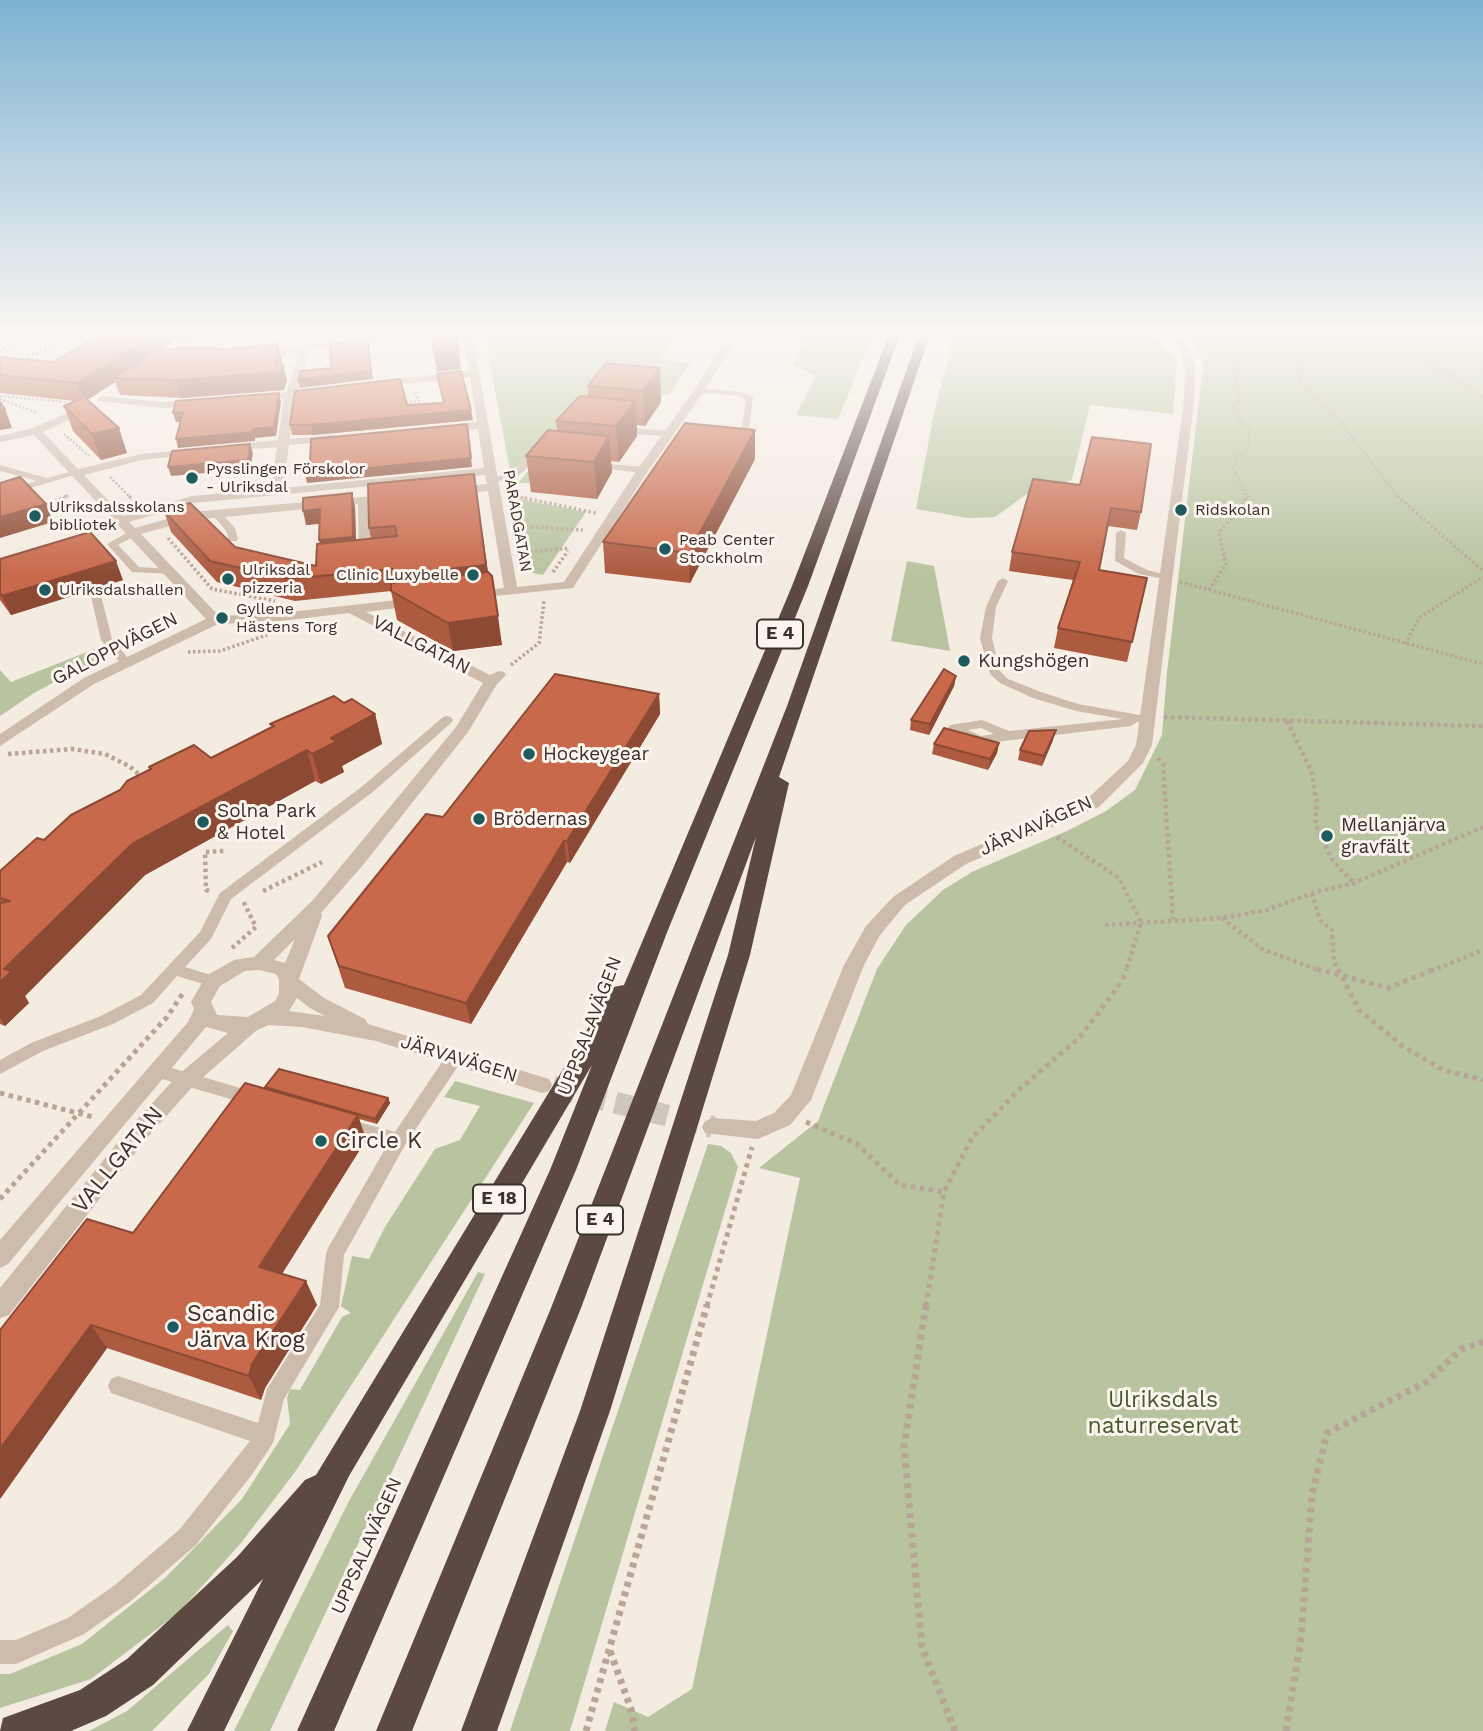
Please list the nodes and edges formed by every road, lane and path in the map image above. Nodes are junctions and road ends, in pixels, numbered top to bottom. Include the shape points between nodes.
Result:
1 (39, 413) edge
2 (74, 413) edge
3 (287, 413) edge
4 (482, 413) edge
5 (684, 413) edge
6 (748, 413) edge
7 (865, 413) edge
8 (898, 413) edge
9 (1188, 413) edge
10 (1235, 413) edge
11 (1331, 413) edge
12 (49, 417) dead end
13 (484, 425) junction
14 (611, 429) edge
15 (425, 430) edge
16 (36, 431) junction
17 (64, 433) dead end
18 (670, 434) junction
19 (745, 435) edge
20 (348, 437) edge
21 (0, 439) edge
22 (283, 442) junction
23 (552, 442) edge
24 (219, 449) edge
25 (206, 450) edge
26 (530, 459) junction
27 (544, 460) edge
28 (585, 464) edge
29 (100, 466) junction
30 (0, 467) edge
31 (643, 470) junction
32 (76, 473) junction
33 (492, 479) junction
34 (48, 481) junction
35 (277, 491) junction
36 (442, 492) edge
37 (0, 494) edge
38 (69, 495) dead end
39 (510, 495) dead end
40 (403, 496) edge
41 (364, 500) junction
42 (602, 505) dead end
43 (39, 508) edge
44 (145, 513) junction
45 (596, 513) junction
46 (218, 514) junction
47 (120, 521) junction
48 (156, 526) junction
49 (515, 526) dead end
50 (583, 530) junction
51 (132, 533) junction
52 (1121, 533) edge
53 (233, 539) dead end
54 (570, 548) junction
55 (520, 553) dead end
56 (364, 556) edge
57 (1483, 571) edge
58 (169, 572) junction
59 (1483, 577) edge
60 (1170, 579) junction
61 (1003, 581) dead end
62 (543, 583) junction
63 (1209, 590) junction
64 (511, 592) junction
65 (96, 596) dead end
66 (458, 597) edge
67 (431, 600) edge
68 (351, 609) junction
69 (287, 610) junction
70 (215, 620) junction
71 (164, 645) junction
72 (1405, 645) junction
73 (127, 664) junction
74 (1483, 664) edge
75 (495, 678) junction
76 (796, 706) junction
77 (1152, 719) junction
78 (447, 720) dead end
79 (1287, 720) junction
80 (1483, 726) edge
81 (1007, 735) dead end
82 (0, 741) edge
83 (1152, 752) dead end
84 (0, 754) edge
85 (145, 779) edge
86 (1483, 827) edge
87 (1038, 829) junction
88 (224, 851) dead end
89 (322, 862) dead end
90 (1354, 883) junction
91 (1312, 893) junction
92 (225, 896) junction
93 (243, 901) junction
94 (319, 904) junction
95 (1222, 918) junction
96 (1173, 919) junction
97 (1141, 922) junction
98 (1105, 925) dead end
99 (657, 930) junction
100 (1483, 950) edge
101 (259, 963) junction
102 (176, 970) junction
103 (206, 978) junction
104 (1340, 978) junction
105 (290, 980) junction
106 (203, 1011) junction
107 (259, 1021) junction
108 (376, 1033) junction
109 (454, 1058) junction
110 (0, 1068) edge
111 (158, 1071) junction
112 (186, 1080) junction
113 (1483, 1080) edge
114 (542, 1085) tunnel mouth
115 (0, 1093) edge
116 (272, 1104) edge
117 (79, 1111) junction
118 (789, 1111) junction
119 (323, 1119) edge
120 (113, 1124) junction
121 (713, 1127) tunnel mouth
122 (758, 1130) junction
123 (399, 1140) junction
124 (944, 1192) junction
125 (0, 1199) edge
126 (0, 1257) edge
127 (0, 1307) edge
128 (1483, 1342) edge
129 (118, 1386) dead end
130 (266, 1436) junction
131 (338, 1465) junction
132 (610, 1650) junction
133 (0, 1652) edge
134 (16, 1731) edge
135 (205, 1731) edge
136 (315, 1731) edge
137 (394, 1731) edge
138 (479, 1731) edge
139 (586, 1731) edge
140 (635, 1731) edge
141 (955, 1731) edge
142 (1286, 1731) edge

1 - 12 path
2 - 16 street
3 - 22 street
4 - 13 street, PARADGATAN
5 - 18 street
6 - 19 lane
7 - 99 highway, UPPSALAVÄGEN / E 4 via 800,586
8 - 76 highway, E 4
9 - 60 street, JÄRVAVÄGEN
10 - 63 path via 1250,430 1248,450 1238,456 1233,469 1248,496 1219,533 1226,564
11 - 57 path via 1398,497
13 - 15 street
13 - 33 street, PARADGATAN
14 - 18 lane
16 - 21 street
16 - 32 street
17 - 29 path
18 - 31 street
20 - 22 street
22 - 24 street
22 - 35 street
23 - 26 lane
25 - 29 street
26 - 27 lane
26 - 33 lane via 513,476
28 - 31 lane
29 - 32 street
29 - 44 path
30 - 34 lane
31 - 62 street via 568,585
32 - 34 lane
32 - 47 street
33 - 35 street
33 - 36 street
33 - 64 street, PARADGATAN
34 - 37 lane
35 - 44 street via 192,500
38 - 43 path
39 - 45 path
40 - 41 street
41 - 46 street
41 - 56 street
42 - 45 path
44 - 47 street
45 - 50 path
46 - 48 street
46 - 53 lane
47 - 51 street
48 - 51 street
48 - 69 path via 212,589
49 - 50 path
50 - 54 path
51 - 58 street
51 - 58 lane via 112,544 136,570
52 - 60 lane via 1119,559
54 - 55 path
54 - 62 path
58 - 70 street
59 - 72 path via 1420,617
60 - 63 path
60 - 77 street, JÄRVAVÄGEN
61 - 77 lane via 991,607 986,638 994,672 1004,681 1076,707
62 - 64 street
62 - 75 path via 540,643
63 - 72 path
64 - 66 street
65 - 73 lane via 107,640
67 - 68 street
68 - 69 street
68 - 75 street, VALLGATAN
69 - 70 street
69 - 71 path via 285,625 220,651 176,652
70 - 71 street, GALOPPVÄGEN
71 - 73 street, GALOPPVÄGEN
72 - 74 path
73 - 82 street, GALOPPVÄGEN via 56,701
75 - 94 street, VALLGATAN via 463,729
76 - 137 highway, E 4 via 566,1308
76 - 138 highway, E 4 via 731,981 596,1411
77 - 79 path
77 - 81 lane
77 - 87 street, JÄRVAVÄGEN via 1135,762 1116,783 1093,803
78 - 92 lane via 369,788
79 - 80 path
79 - 90 path via 1311,770 1315,824 1333,861
83 - 96 path via 1163,764
84 - 85 path via 72,749 105,754
86 - 90 path
87 - 97 path via 1068,843 1119,878
87 - 118 street, JÄRVAVÄGEN via 960,860 900,901 882,921 854,965 800,1100
88 - 92 path via 205,852 206,890
89 - 93 path
90 - 91 path
91 - 95 path via 1267,910
91 - 104 path via 1320,920 1332,930
92 - 93 path
92 - 102 lane via 206,935
93 - 103 path via 256,928 216,957
94 - 101 street, VALLGATAN
94 - 105 street, VALLGATAN via 301,941
95 - 96 path
95 - 104 path via 1262,949
96 - 97 path
97 - 98 path
97 - 124 path via 1122,981 1080,1037 972,1138
99 - 131 highway, E 18
99 - 136 highway, UPPSALAVÄGEN / E 4 via 563,1170
100 - 104 path via 1388,988
101 - 103 street
101 - 105 street via 282,969
102 - 103 lane
102 - 110 lane via 147,999
103 - 106 street
103 - 117 path via 177,999 167,1017
104 - 113 path via 1359,1010 1404,1046 1443,1070
105 - 107 street via 282,1006
105 - 108 street, JÄRVAVÄGEN via 317,1003
106 - 107 street via 221,1025
106 - 111 street, VALLGATAN
107 - 108 street, JÄRVAVÄGEN via 302,1019
107 - 112 street, VALLGATAN
108 - 109 street, JÄRVAVÄGEN
109 - 114 street, JÄRVAVÄGEN
109 - 123 lane
111 - 112 lane
111 - 120 street, VALLGATAN
112 - 116 lane
112 - 127 street, VALLGATAN
115 - 117 path
117 - 120 path
117 - 125 path
118 - 122 street, JÄRVAVÄGEN
118 - 124 path via 857,1143 900,1185
119 - 123 lane
120 - 126 street, VALLGATAN
121 - 122 street
122 - 132 path
123 - 130 lane via 335,1254 329,1307 274,1396
124 - 141 path via 904,1446 922,1647
128 - 142 path via 1461,1349 1428,1381 1327,1433 1312,1495 1301,1639
129 - 130 lane
130 - 133 lane via 188,1537 123,1593 76,1626 16,1652
131 - 134 highway, E 18 via 248,1569 140,1672 93,1703
131 - 135 highway
132 - 139 path
132 - 140 path

